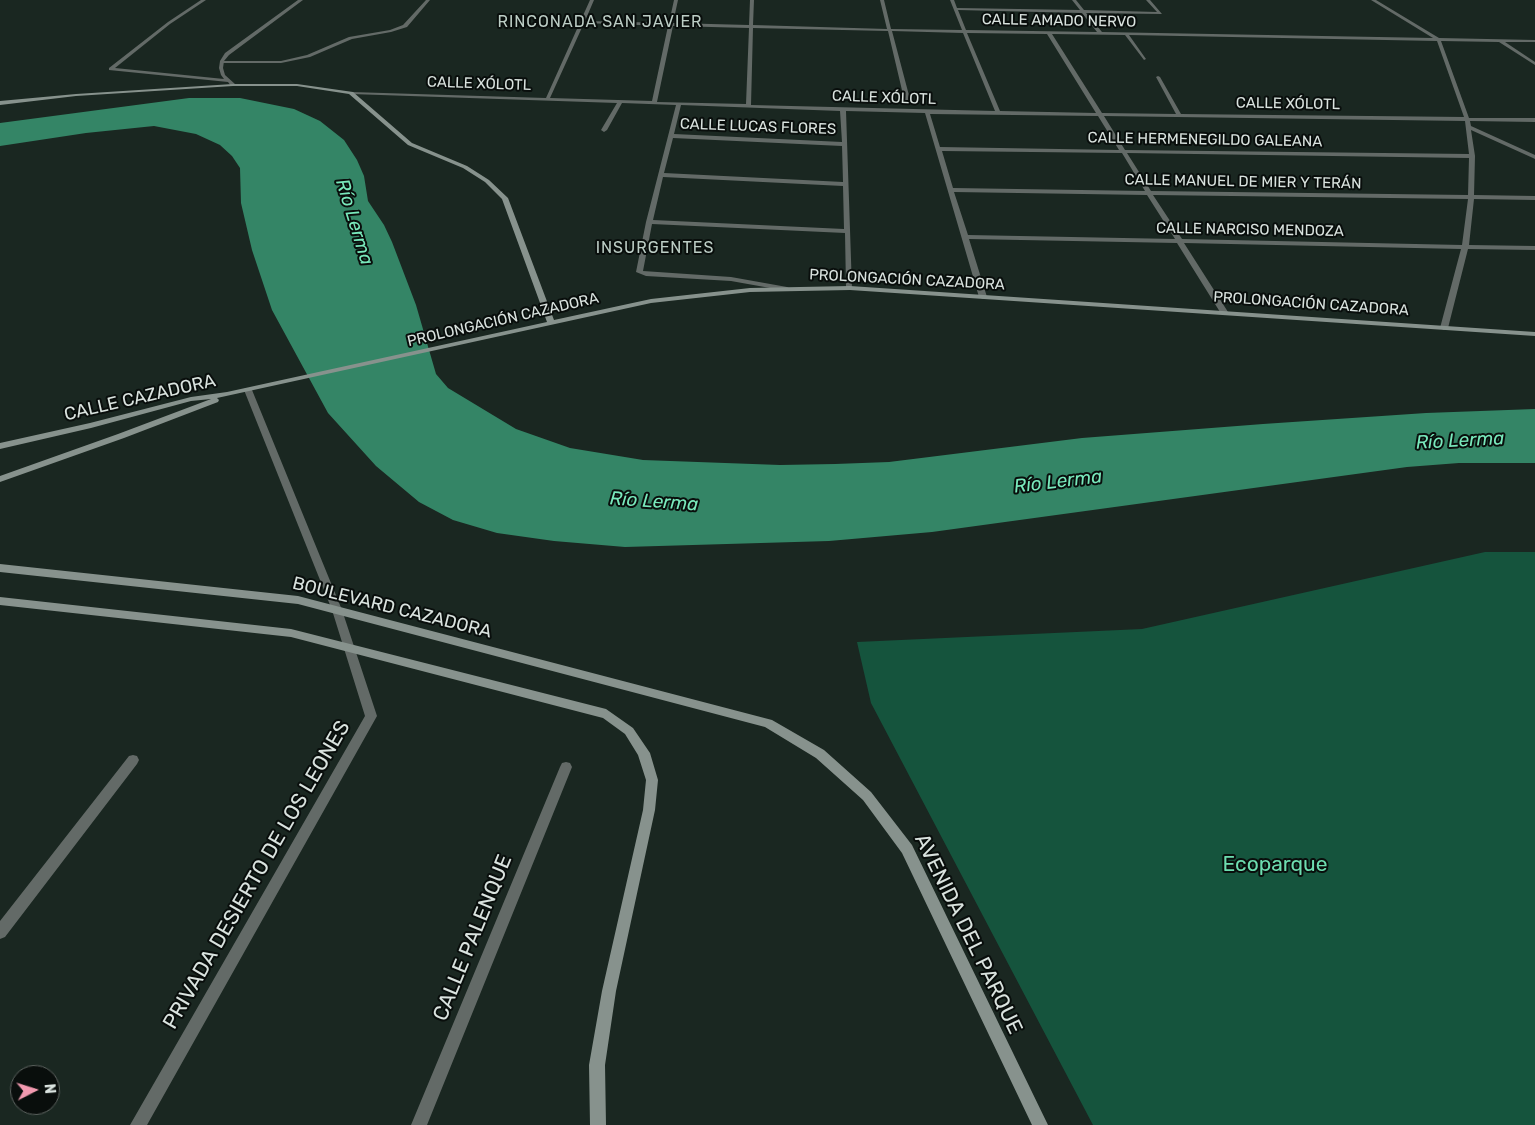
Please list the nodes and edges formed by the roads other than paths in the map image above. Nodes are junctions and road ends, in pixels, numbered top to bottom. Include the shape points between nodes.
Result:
1 (204, 0) edge
2 (301, 0) edge
3 (428, 0) edge
4 (592, 0) edge
5 (676, 0) edge
6 (752, 0) edge
7 (882, 0) edge
8 (952, 0) edge
9 (1074, 0) edge
10 (1148, 0) edge
11 (1374, 0) edge
12 (956, 9) junction
13 (1083, 11) junction
14 (582, 22) junction
15 (671, 24) junction
16 (751, 26) junction
17 (890, 30) junction
18 (965, 31) junction
19 (1049, 33) junction
20 (1101, 34) junction
21 (1126, 34) junction
22 (1439, 40) junction
23 (1501, 41) junction
24 (1535, 42) edge
25 (1144, 58) dead end
26 (222, 62) junction
27 (1535, 64) edge
28 (1158, 77) dead end
29 (230, 83) junction
30 (351, 93) junction
31 (548, 98) junction
32 (621, 101) junction
33 (654, 102) junction
34 (0, 103) edge
35 (680, 103) junction
36 (908, 103) dead end
37 (748, 106) junction
38 (843, 109) junction
39 (927, 112) junction
40 (998, 113) junction
41 (1100, 114) junction
42 (1179, 115) junction
43 (1467, 119) junction
44 (1535, 120) edge
45 (1468, 127) junction
46 (604, 130) dead end
47 (671, 136) junction
48 (844, 144) junction
49 (938, 150) junction
50 (1123, 152) junction
51 (1472, 156) junction
52 (1535, 157) edge
53 (661, 175) junction
54 (846, 184) junction
55 (951, 190) junction
56 (1149, 193) junction
57 (1471, 198) junction
58 (1535, 198) edge
59 (649, 222) junction
60 (848, 230) junction
61 (965, 237) junction
62 (1179, 241) junction
63 (1465, 247) junction
64 (1535, 248) edge
65 (850, 288) junction
66 (787, 289) junction
67 (983, 296) junction
68 (1224, 312) junction
69 (551, 322) junction
70 (1444, 328) junction
71 (1535, 334) edge
72 (248, 390) junction
73 (227, 394) junction
74 (0, 446) edge
75 (0, 479) edge
76 (0, 568) edge
77 (0, 601) edge
78 (336, 610) junction
79 (348, 646) junction
80 (624, 685) joint
81 (134, 760) dead end
82 (566, 767) dead end
83 (0, 932) edge
84 (138, 1125) edge
85 (419, 1125) edge
86 (598, 1125) edge
87 (1040, 1125) edge

1 - 29 street via 162,28 111,69
2 - 26 street via 235,47
3 - 26 street via 405,26 351,38 308,56 281,62
4 - 14 street
5 - 15 street
6 - 16 street
7 - 17 street
8 - 12 street
9 - 13 street
10 - 13 street via 1161,13
11 - 22 street
12 - 13 street
12 - 18 street
13 - 20 street
14 - 15 street, CALLE AMADO NERVO
14 - 31 street
15 - 16 street, CALLE AMADO NERVO
15 - 33 street
16 - 17 street, CALLE AMADO NERVO
16 - 37 street
17 - 18 street, CALLE AMADO NERVO
17 - 36 street
18 - 19 street, CALLE AMADO NERVO
18 - 40 street
19 - 20 street, CALLE AMADO NERVO
19 - 41 street
20 - 21 street, CALLE AMADO NERVO
21 - 22 street, CALLE AMADO NERVO
21 - 25 street
22 - 23 street, CALLE AMADO NERVO
22 - 43 street
23 - 24 street, CALLE AMADO NERVO
23 - 27 street
26 - 29 street via 223,75
28 - 42 street
29 - 30 street, CALLE XÓLOTL via 297,85
29 - 34 street, CALLE XÓLOTL
30 - 31 street, CALLE XÓLOTL
30 - 69 street via 410,144 465,167 505,198
31 - 32 street, CALLE XÓLOTL
32 - 33 street, CALLE XÓLOTL
32 - 46 street
33 - 35 street, CALLE XÓLOTL
35 - 37 street, CALLE XÓLOTL
35 - 47 street
37 - 38 street, CALLE XÓLOTL
38 - 39 street, CALLE XÓLOTL
38 - 48 street
39 - 40 street, CALLE XÓLOTL
39 - 49 street
40 - 41 street, CALLE XÓLOTL
41 - 42 street, CALLE XÓLOTL
41 - 50 street
42 - 43 street, CALLE XÓLOTL
43 - 44 street, CALLE XÓLOTL
43 - 45 street
45 - 51 street
45 - 52 street
47 - 48 street, CALLE LUCAS FLORES
47 - 53 street
48 - 54 street
49 - 50 street, CALLE HERMENEGILDO GALEANA
49 - 55 street
50 - 51 street, CALLE HERMENEGILDO GALEANA
50 - 56 street
51 - 57 street
53 - 54 street
53 - 59 street
54 - 60 street
55 - 56 street, CALLE MANUEL DE MIER Y TERÁN
55 - 61 street
56 - 57 street, CALLE MANUEL DE MIER Y TERÁN
56 - 62 street
57 - 58 street, CALLE MANUEL DE MIER Y TERÁN
57 - 63 street
59 - 60 street
59 - 66 street via 639,272 731,279
60 - 65 street
61 - 62 street, CALLE NARCISO MENDOZA
61 - 67 street
62 - 63 street, CALLE NARCISO MENDOZA
62 - 68 street
63 - 64 street, CALLE NARCISO MENDOZA
63 - 70 street
65 - 66 street, PROLONGACIÓN CAZADORA
65 - 67 street, PROLONGACIÓN CAZADORA
66 - 69 street, PROLONGACIÓN CAZADORA via 651,301
67 - 68 street, PROLONGACIÓN CAZADORA
68 - 70 street, PROLONGACIÓN CAZADORA
69 - 72 street, PROLONGACIÓN CAZADORA
70 - 71 street, PROLONGACIÓN CAZADORA
72 - 73 street, PROLONGACIÓN CAZADORA
72 - 78 street, PRIVADA DESIERTO DE LOS LEONES
73 - 74 street, CALLE CAZADORA via 191,399
73 - 75 street, CALLE CAZADORA via 130,433
76 - 78 street, BOULEVARD CAZADORA via 298,600
77 - 79 street via 291,634
78 - 79 street, PRIVADA DESIERTO DE LOS LEONES
78 - 80 street, BOULEVARD CAZADORA
79 - 84 street, PRIVADA DESIERTO DE LOS LEONES via 371,716
79 - 86 street via 606,714 629,731 644,753 652,780 649,810 597,1065
80 - 87 street, AVENIDA DEL PARQUE via 768,722 820,754 867,796 907,849
81 - 83 street
82 - 85 street, CALLE PALENQUE

